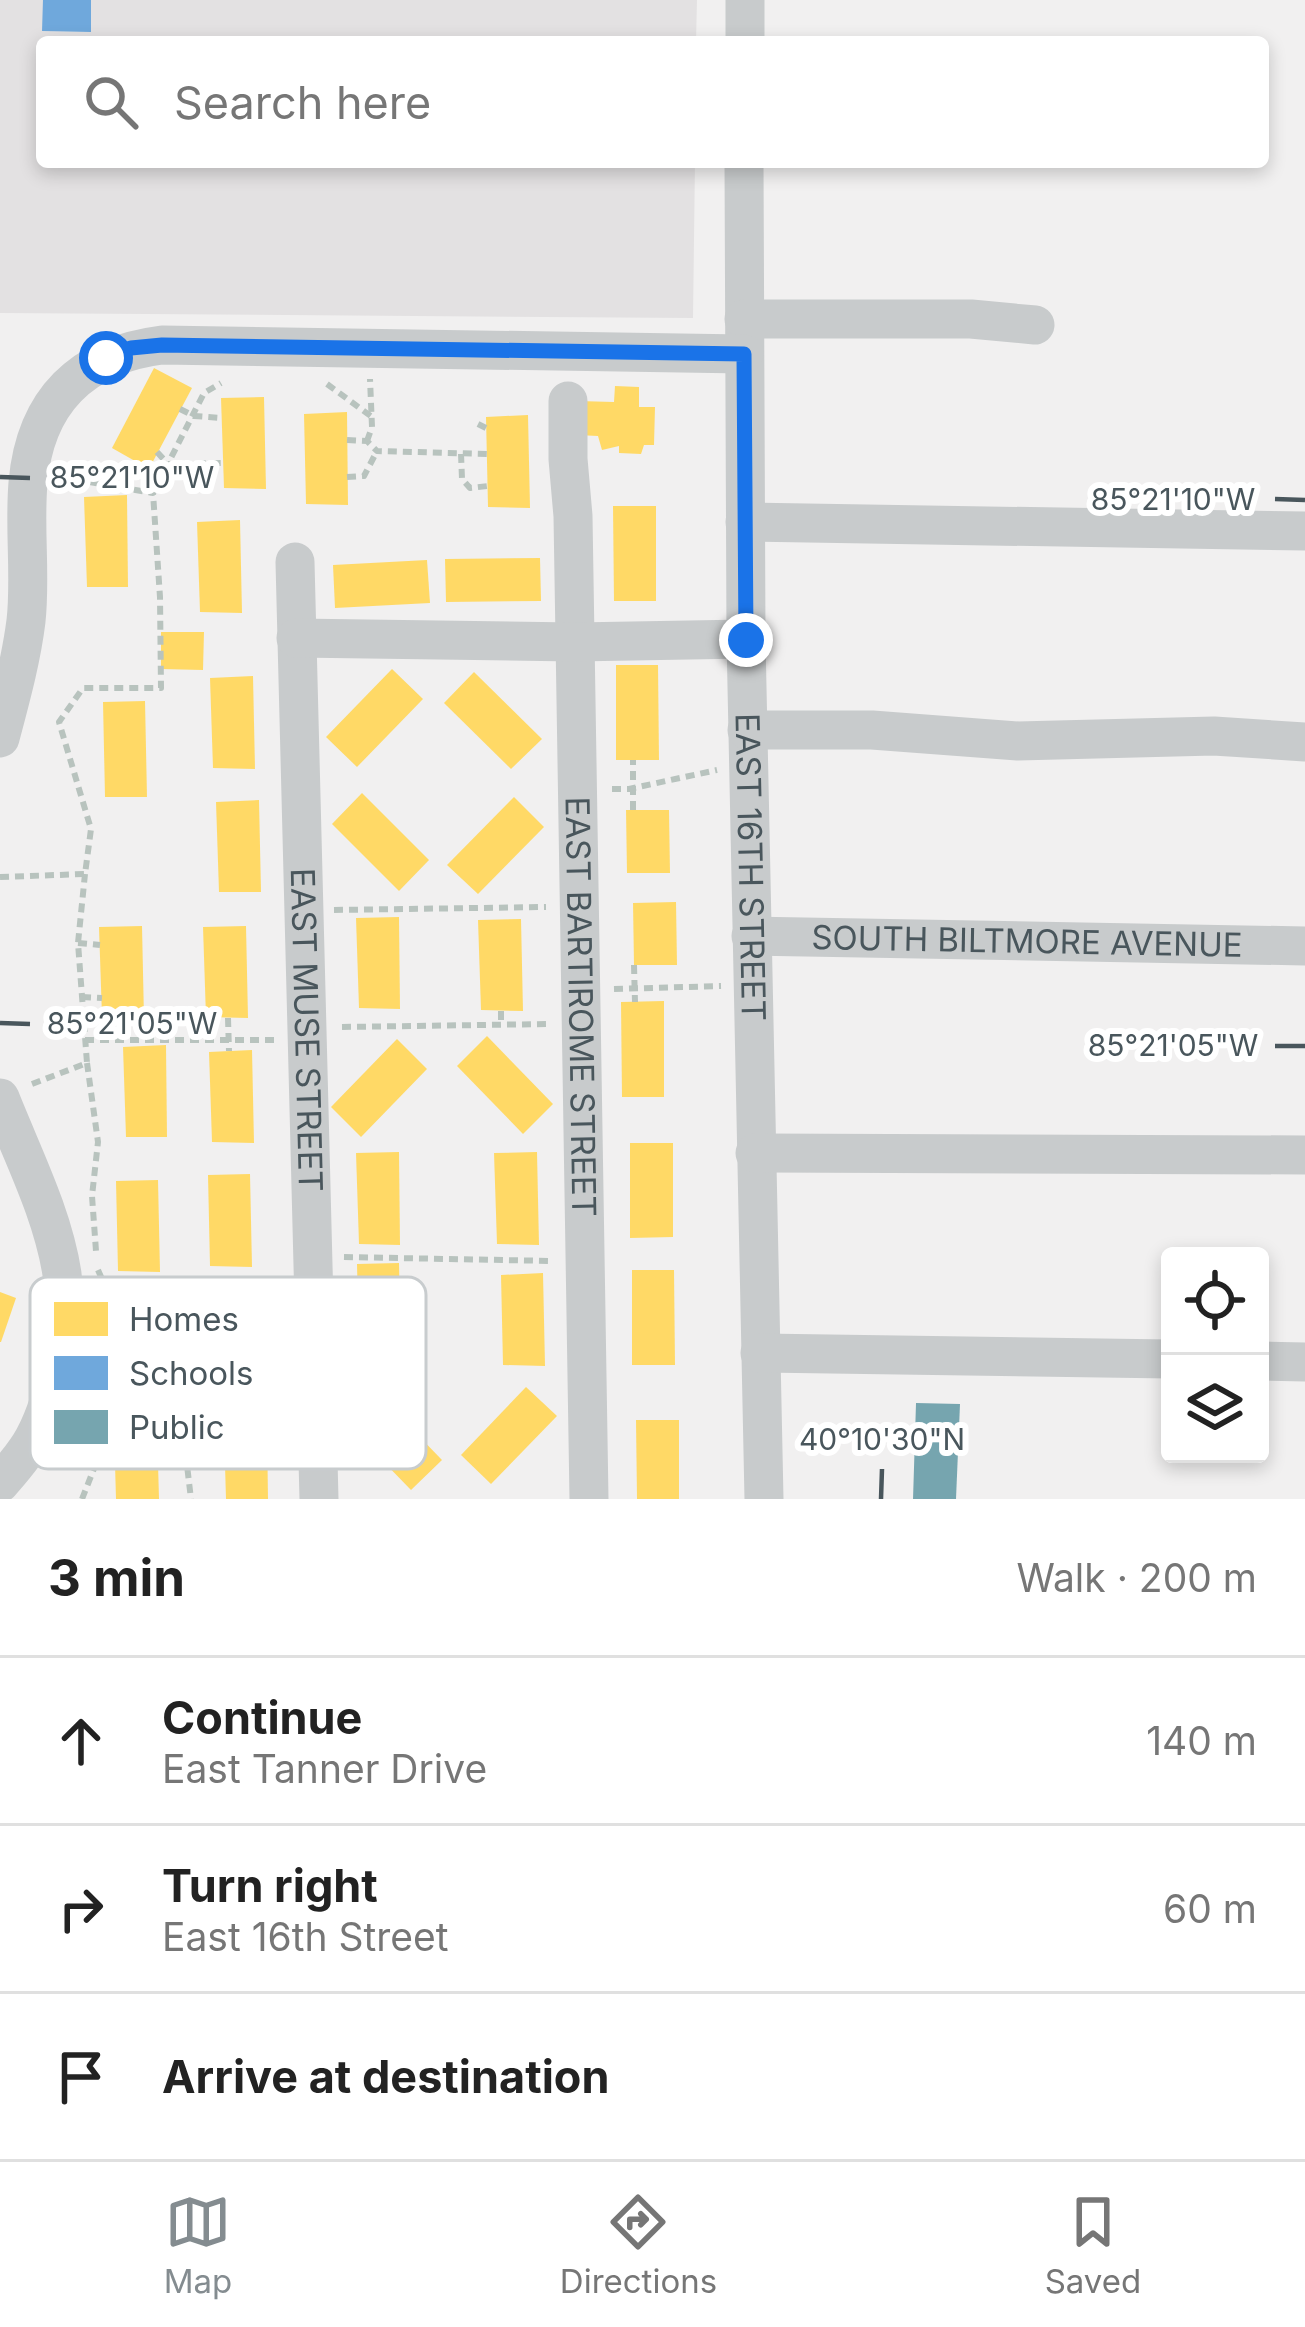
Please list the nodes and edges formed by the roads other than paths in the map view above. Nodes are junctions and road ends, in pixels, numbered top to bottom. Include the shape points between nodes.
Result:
1 (745, 0) edge
2 (745, 36) edge
3 (745, 168) edge
4 (1035, 325) dead end
5 (744, 336) junction
6 (568, 401) dead end
7 (746, 522) junction
8 (1305, 531) edge
9 (295, 562) dead end
10 (296, 638) junction
11 (746, 640) junction
12 (575, 642) junction
13 (748, 730) junction
14 (0, 738) edge
15 (1305, 742) edge
16 (751, 936) junction
17 (1305, 946) edge
18 (10, 1092) edge
19 (755, 1153) junction
20 (1305, 1155) edge
21 (62, 1277) edge
22 (313, 1277) edge
23 (760, 1353) junction
24 (1161, 1359) edge
25 (1269, 1361) edge
26 (1305, 1362) edge
27 (30, 1443) edge
28 (318, 1469) edge
29 (0, 1483) edge
30 (319, 1499) edge
31 (589, 1499) edge
32 (764, 1499) edge

1 - 2 street
3 - 5 street, EAST 16TH STREET
4 - 5 street via 971,319
5 - 7 street, EAST 16TH STREET
5 - 14 street via 162,345 106,358 57,396 38,433 27,487 26,618
6 - 12 street, EAST BARTIROME STREET
7 - 8 street
7 - 11 street, EAST 16TH STREET
9 - 10 street, EAST MUSE STREET
10 - 12 street
10 - 22 street, EAST MUSE STREET
11 - 12 street
11 - 13 street, EAST 16TH STREET
12 - 31 street, EAST BARTIROME STREET
13 - 15 street
13 - 16 street, EAST 16TH STREET
16 - 17 street, SOUTH BILTMORE AVENUE
16 - 19 street, EAST 16TH STREET
18 - 21 street
19 - 20 street
19 - 23 street, EAST 16TH STREET
23 - 24 street
23 - 32 street, EAST 16TH STREET
25 - 26 street
27 - 29 street
28 - 30 street, EAST MUSE STREET

